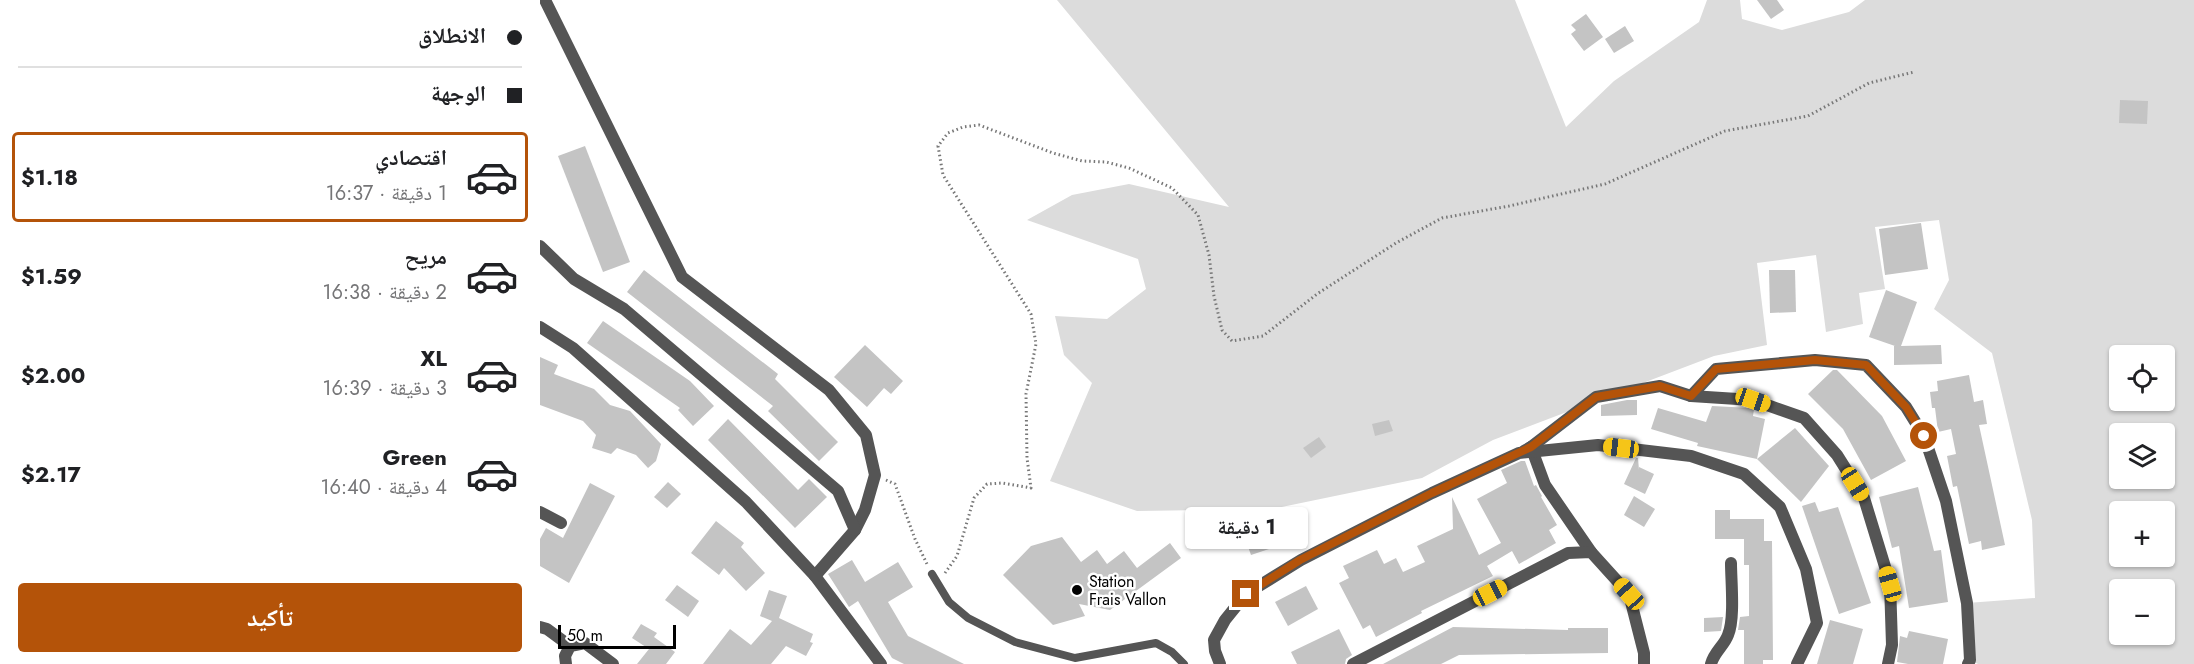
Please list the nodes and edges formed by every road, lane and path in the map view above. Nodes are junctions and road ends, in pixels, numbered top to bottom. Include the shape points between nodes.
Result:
1 (545, 0) edge
2 (1914, 72) dead end
3 (540, 246) edge
4 (540, 327) edge
5 (1691, 396) junction
6 (1528, 450) junction
7 (875, 475) junction
8 (540, 512) edge
9 (561, 523) dead end
10 (855, 530) junction
11 (1591, 552) junction
12 (1731, 563) dead end
13 (932, 574) junction
14 (815, 576) junction
15 (540, 627) edge
16 (570, 646) junction
17 (566, 664) edge
18 (613, 664) edge
19 (881, 664) edge
20 (1184, 664) edge
21 (1220, 664) edge
22 (1353, 664) edge
23 (1644, 664) edge
24 (1711, 664) edge
25 (1797, 664) edge
26 (1888, 664) edge
27 (1968, 664) edge

1 - 7 street via 682,277 829,390 866,435
2 - 13 path via 1869,83 1808,116 1725,131 1605,184 1442,218 1317,294 1263,336 1232,341 1222,330 1198,215 1172,188 1129,168 1053,153 979,125 948,133 938,146 944,175 1031,314 1036,344 1026,394 1031,488 987,484 974,498 957,556 945,573
3 - 10 street via 574,279 624,309 838,491
4 - 14 street via 573,348 746,502
5 - 6 street via 1660,386 1596,397
5 - 26 street via 1753,400 1804,418 1837,454 1864,498 1890,584 1892,645
5 - 27 street via 1716,369 1815,360 1866,365 1906,407 1924,436 1947,501 1967,603
6 - 11 street via 1545,485
6 - 21 street via 1300,560 1246,594 1214,640
6 - 25 street via 1598,445 1691,456 1744,474 1780,507 1806,569 1817,623
7 - 10 street
7 - 13 path via 895,484
8 - 9 street
10 - 14 street
11 - 22 street via 1568,553
11 - 23 street via 1629,594
12 - 24 street via 1728,635
13 - 20 lane via 949,603 968,618 1015,642 1076,658 1156,643
14 - 19 street
15 - 16 street
16 - 17 street
16 - 18 street via 585,643

